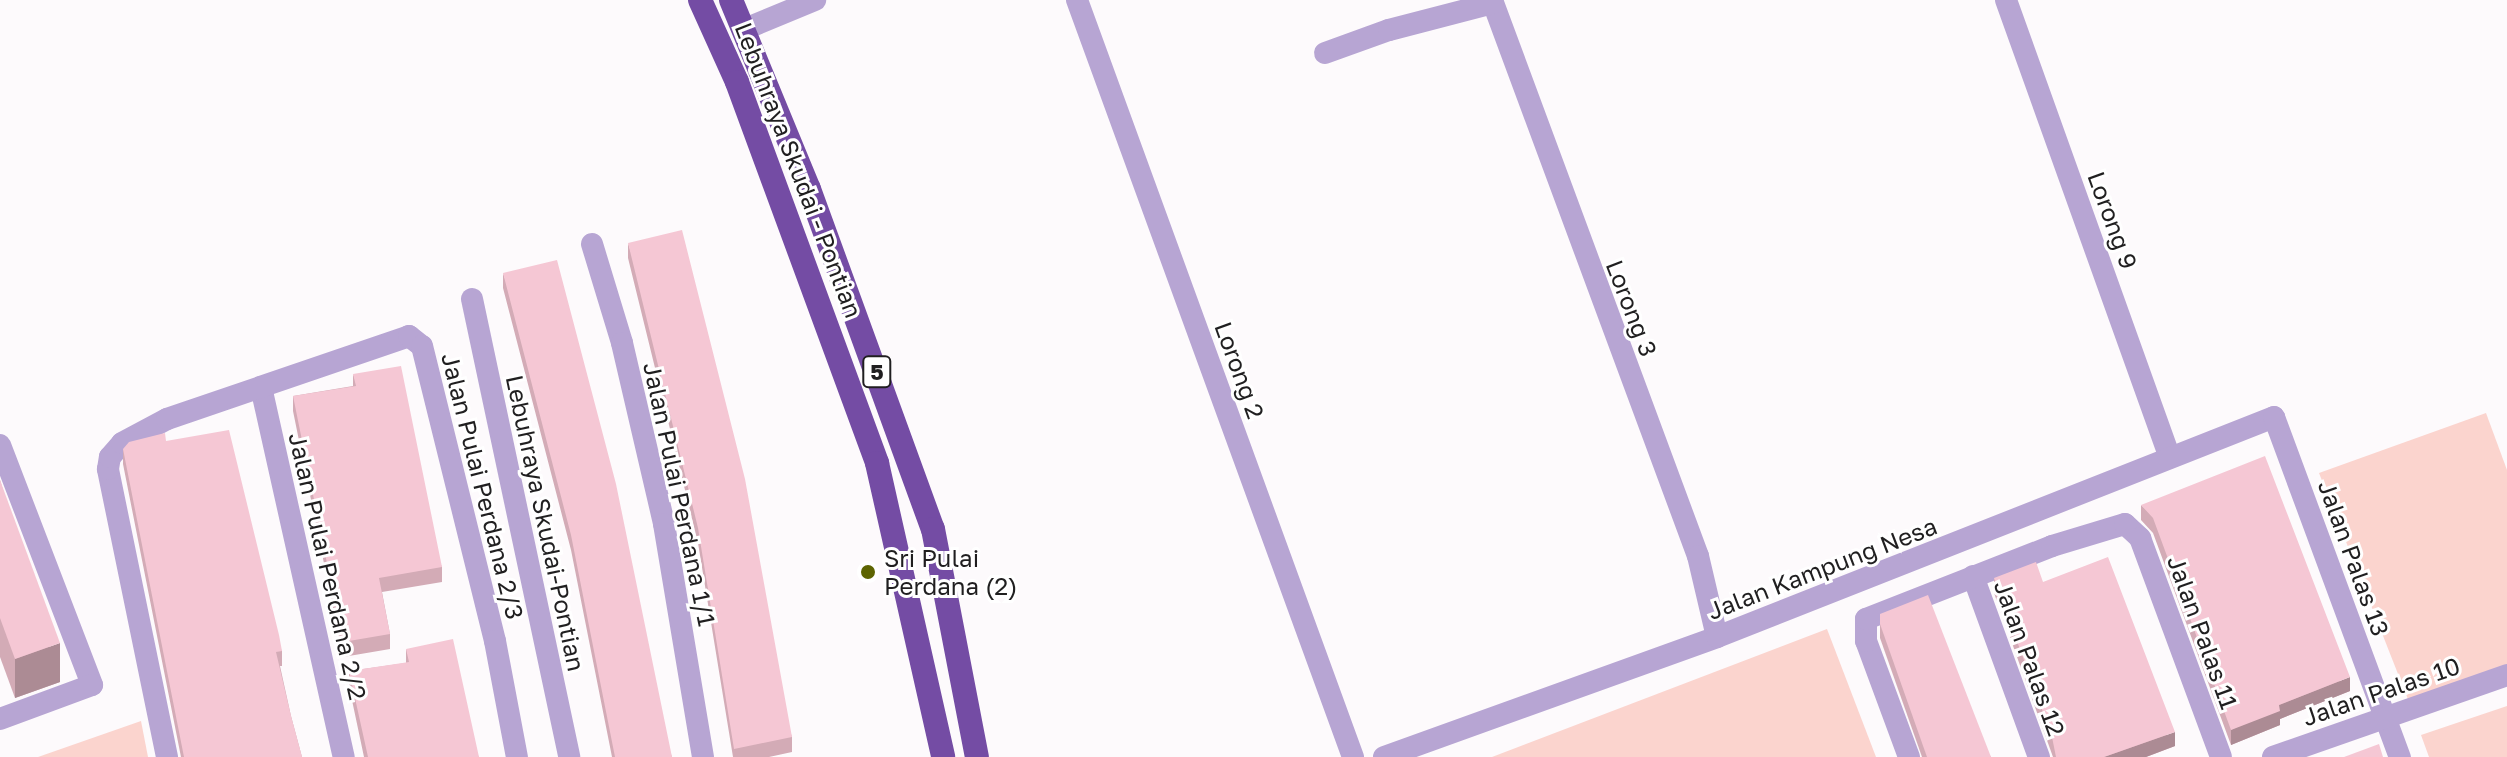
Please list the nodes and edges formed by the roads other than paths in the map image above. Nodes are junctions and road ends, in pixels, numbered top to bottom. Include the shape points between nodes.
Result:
1 (700, 0) edge
2 (731, 0) edge
3 (815, 0) edge
4 (1077, 0) edge
5 (2006, 0) edge
6 (1492, 2) edge
7 (745, 29) junction
8 (1325, 53) dead end
9 (592, 244) dead end
10 (472, 299) dead end
11 (261, 387) junction
12 (2274, 417) joint
13 (0, 445) edge
14 (2170, 457) junction
15 (2133, 527) joint
16 (1973, 576) junction
17 (1717, 637) junction
18 (2507, 675) edge
19 (2, 711) edge
20 (2385, 717) junction
21 (167, 757) edge
22 (344, 757) edge
23 (517, 757) edge
24 (569, 757) edge
25 (703, 757) edge
26 (943, 757) edge
27 (977, 757) edge
28 (1353, 757) edge
29 (1384, 757) edge
30 (1909, 757) edge
31 (2039, 757) edge
32 (2221, 757) edge
33 (2273, 757) edge
34 (2400, 757) edge

1 - 26 highway, Lebuhraya Skudai - Pontian / 5 via 737,82 877,463
2 - 7 highway, Lebuhraya Skudai - Pontian / 5
3 - 7 street
4 - 28 street, Lorong 2
5 - 14 street, Lorong 9
6 - 8 street
6 - 17 street, Lorong 3 via 1698,556
7 - 27 highway, Lebuhraya Skudai - Pontian / 5 via 933,529
9 - 25 street, Jalan Pulai Perdana 1/1 via 622,343 664,524
10 - 24 street, Lebuhraya Skudai-Pontian
11 - 21 street, Jalan Pulai Perdana 2/3 via 167,419 122,443 110,457 108,469
11 - 22 street, Jalan Pulai Perdana 2/2
11 - 23 street, Jalan Pulai Perdana 2/3 via 409,336 422,346 495,641
12 - 14 street, Jalan Kampung Nesa
12 - 20 street, Jalan Palas 13
13 - 19 street via 92,685
14 - 17 street, Jalan Kampung Nesa
15 - 16 street, Jalan Palas 12 via 2114,526
15 - 32 street, Jalan Palas 11
16 - 30 street, Jalan Palas 12 via 1874,613 1863,627
16 - 31 street, Jalan Palas 12
17 - 29 street, Jalan Kampung Nesa
18 - 20 street, Jalan Palas 10
20 - 33 street, Jalan Palas 10
20 - 34 street, Jalan Palas 13

